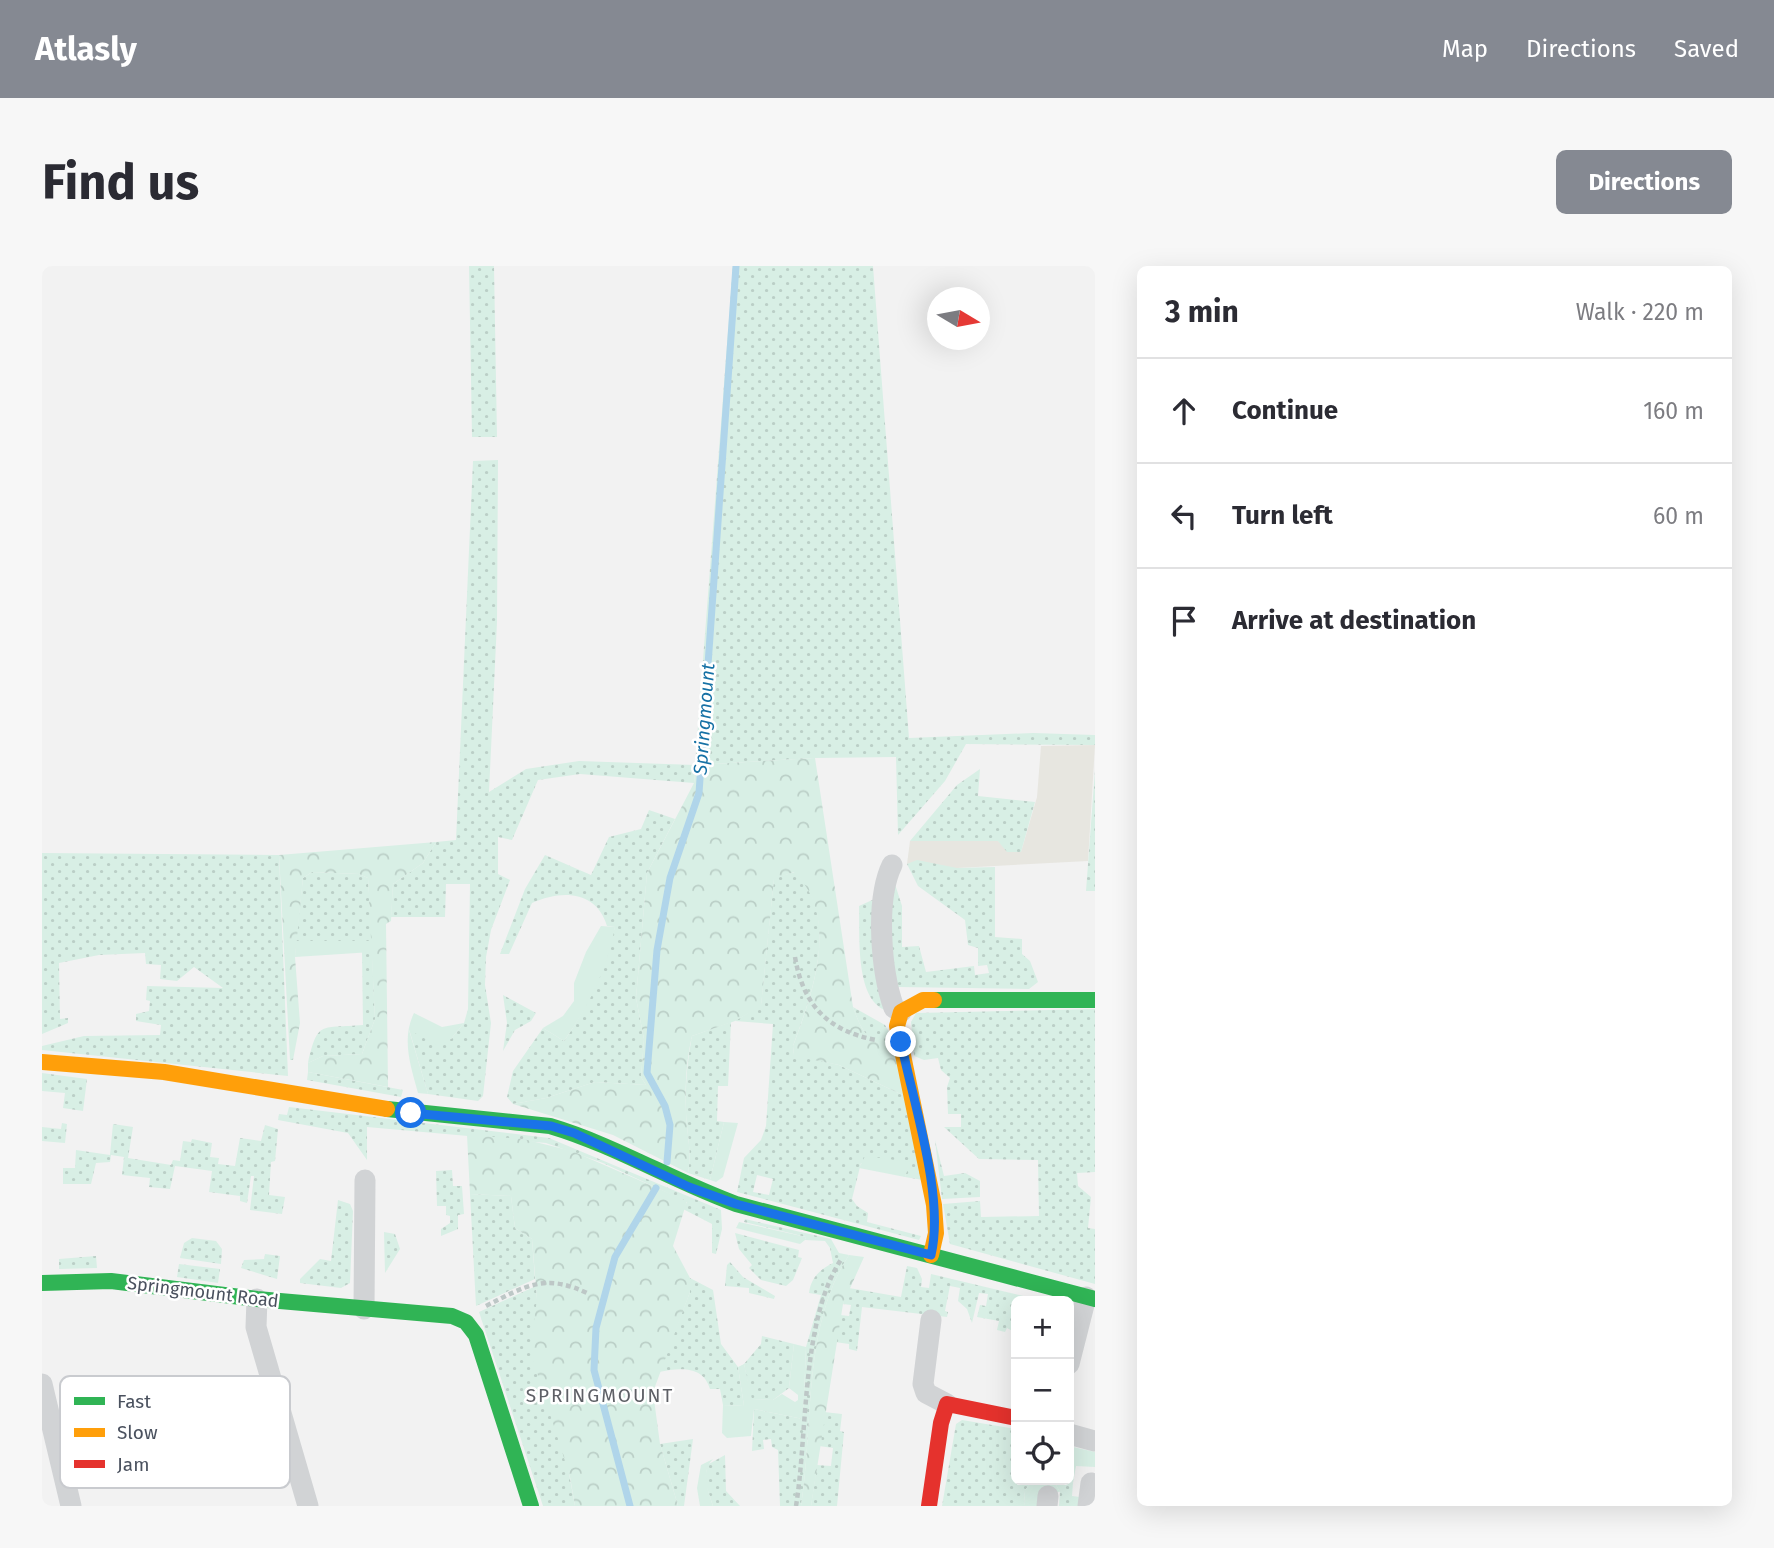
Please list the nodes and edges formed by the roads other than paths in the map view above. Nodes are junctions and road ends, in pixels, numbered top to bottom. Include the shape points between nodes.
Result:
1 (892, 865) dead end
2 (1095, 1000) edge
3 (901, 1012) junction
4 (42, 1062) edge
5 (365, 1180) dead end
6 (931, 1255) junction
7 (42, 1283) edge
8 (1091, 1298) edge
9 (257, 1299) junction
10 (364, 1309) junction
11 (931, 1320) dead end
12 (1071, 1359) edge
13 (270, 1376) edge
14 (42, 1384) edge
15 (947, 1404) junction
16 (1011, 1417) edge
17 (1074, 1435) edge
18 (1095, 1441) edge
19 (290, 1444) edge
20 (60, 1460) edge
21 (1091, 1483) dead end
22 (67, 1488) edge
23 (71, 1506) edge
24 (308, 1506) edge
25 (531, 1506) edge
26 (929, 1506) edge
27 (1088, 1506) edge

1 - 3 street via 883,897 884,946 888,993 894,1008
2 - 3 street via 923,1000
3 - 6 street via 898,1026 934,1205 936,1233
4 - 6 street via 164,1072 411,1113 551,1126 736,1204
5 - 10 street
6 - 8 street
7 - 9 street, Springmount Road via 111,1282
8 - 12 street
9 - 10 street, Springmount Road
9 - 13 street via 256,1327
10 - 25 street, Springmount Road via 452,1316 466,1322 476,1335
11 - 15 street via 923,1384 926,1393
14 - 20 street
15 - 16 street
15 - 26 street
17 - 18 street
19 - 24 street
21 - 27 street
22 - 23 street

